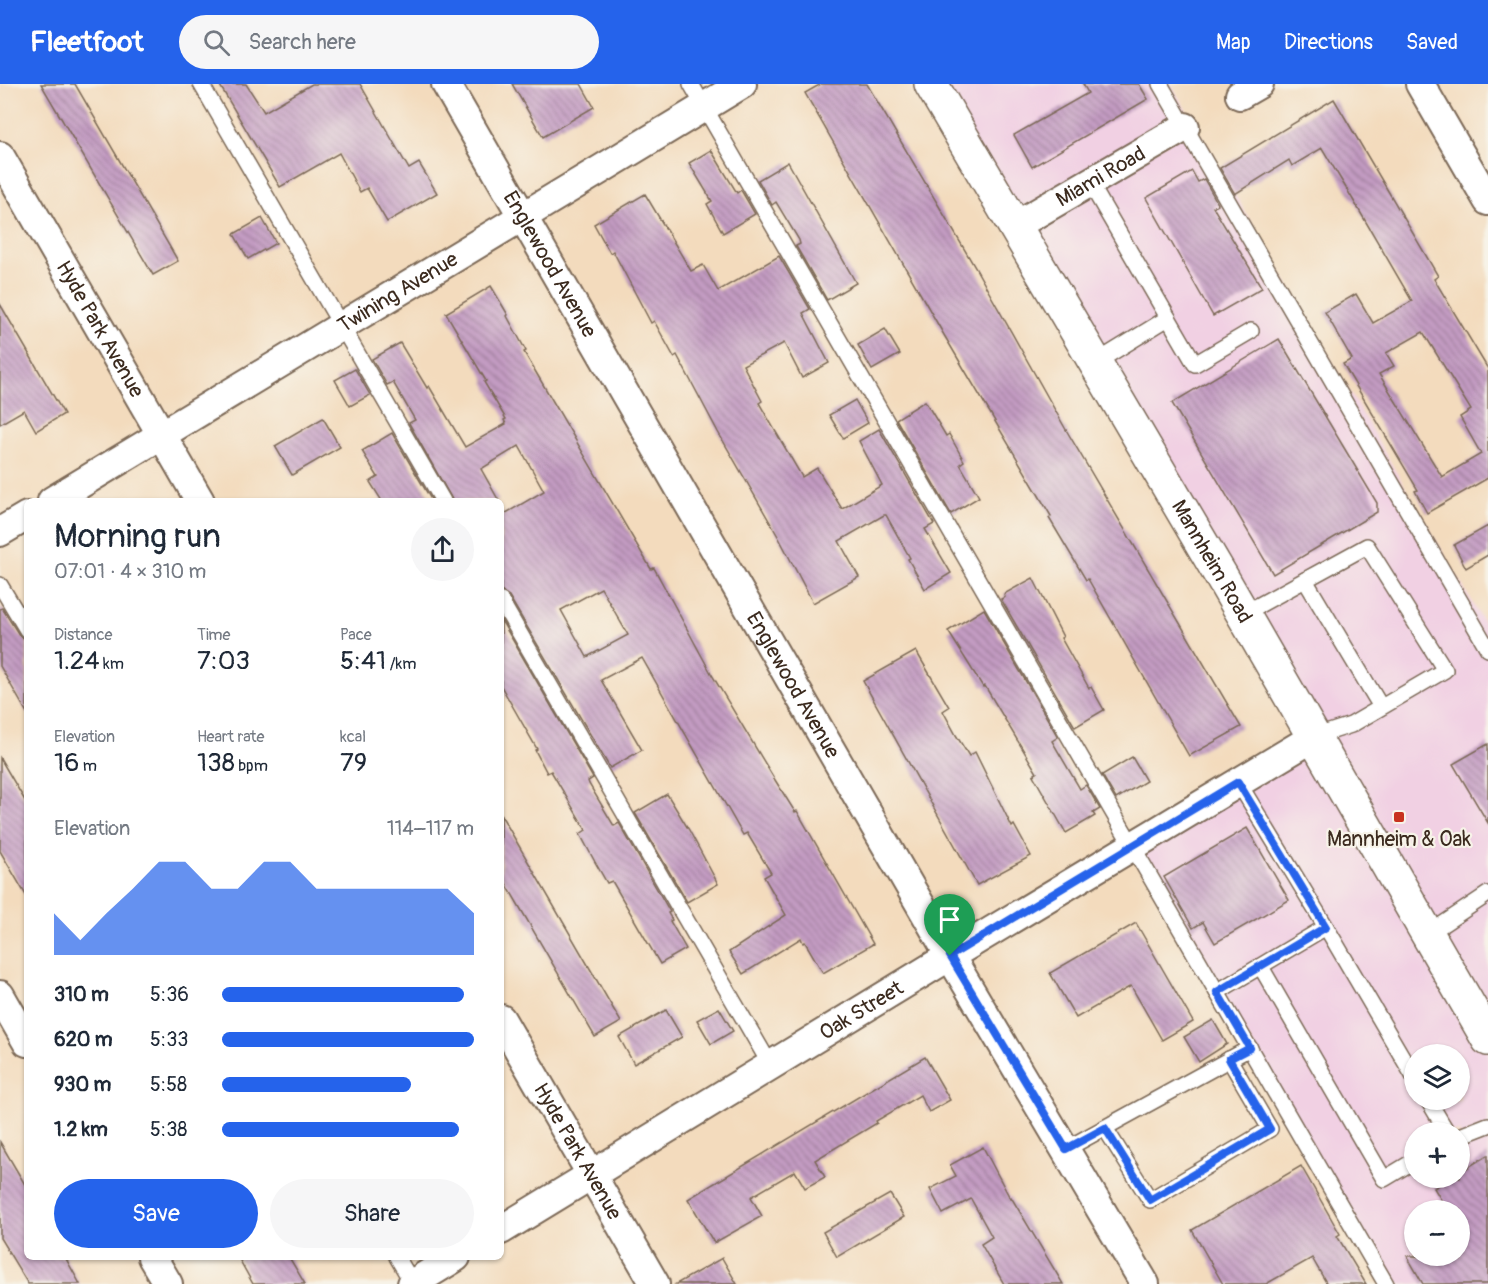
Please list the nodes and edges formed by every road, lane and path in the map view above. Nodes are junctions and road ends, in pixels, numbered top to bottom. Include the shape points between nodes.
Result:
1 (201, 84) edge
2 (446, 84) edge
3 (742, 84) edge
4 (931, 84) edge
5 (1160, 84) edge
6 (1420, 84) edge
7 (697, 95) edge
8 (1185, 127) junction
9 (0, 156) edge
10 (1090, 183) junction
11 (1488, 201) edge
12 (522, 216) junction
13 (1015, 226) junction
14 (1168, 318) junction
15 (341, 326) junction
16 (1251, 331) dead end
17 (1095, 363) junction
18 (162, 435) junction
19 (57, 498) edge
20 (198, 498) edge
21 (441, 498) edge
22 (24, 518) edge
23 (0, 532) edge
24 (1305, 580) junction
25 (0, 585) edge
26 (504, 606) edge
27 (1243, 614) junction
28 (24, 625) edge
29 (1488, 649) edge
30 (1381, 708) junction
31 (1314, 737) junction
32 (1238, 782) junction
33 (1132, 846) junction
34 (1488, 894) edge
35 (1326, 927) junction
36 (1428, 934) junction
37 (950, 956) junction
38 (1261, 967) junction
39 (1217, 992) junction
40 (0, 995) edge
41 (504, 1024) edge
42 (24, 1037) edge
43 (1488, 1039) edge
44 (1250, 1048) junction
45 (1229, 1059) junction
46 (1404, 1060) edge
47 (771, 1066) junction
48 (1488, 1125) edge
49 (1105, 1128) junction
50 (1470, 1132) edge
51 (1066, 1149) junction
52 (1404, 1167) edge
53 (591, 1175) junction
54 (504, 1228) edge
55 (154, 1260) edge
56 (399, 1260) edge
57 (451, 1260) edge
58 (168, 1284) edge
59 (412, 1284) edge
60 (655, 1284) edge
61 (1145, 1284) edge
62 (1386, 1284) edge

1 - 15 lane
2 - 12 street, Englewood Avenue
3 - 7 street, Twining Avenue
4 - 13 main road, Mannheim Road
5 - 8 lane
6 - 11 street
7 - 12 street, Twining Avenue
7 - 33 lane
8 - 10 street, Miami Road
8 - 29 lane
9 - 18 street, Hyde Park Avenue
10 - 13 street, Miami Road
10 - 14 lane
12 - 15 street, Twining Avenue
12 - 37 street, Englewood Avenue
13 - 17 main road, Mannheim Road
14 - 16 lane via 1194,363
14 - 17 lane
15 - 18 street, Twining Avenue
15 - 21 lane
17 - 27 main road, Mannheim Road
18 - 19 street, Twining Avenue
18 - 20 street, Hyde Park Avenue
22 - 23 street
24 - 27 lane
24 - 30 lane
24 - 30 lane via 1367,546 1445,668
25 - 28 lane
26 - 47 lane
27 - 31 main road, Mannheim Road
30 - 31 lane via 1351,725
31 - 32 street, Oak Street
31 - 36 main road, Mannheim Road
32 - 33 street, Oak Street
32 - 35 lane
33 - 37 street, Oak Street
33 - 39 lane
34 - 36 lane
35 - 38 lane
35 - 46 lane
36 - 43 main road, Mannheim Road
37 - 47 street, Oak Street
37 - 51 street, Englewood Avenue
38 - 39 lane
38 - 52 lane via 1384,1179
39 - 44 lane
40 - 42 street
41 - 53 street, Hyde Park Avenue
44 - 45 lane
44 - 62 lane
45 - 49 lane
45 - 49 lane via 1270,1129 1150,1200
47 - 53 street, Oak Street
48 - 50 lane
49 - 51 lane
51 - 61 street, Englewood Avenue
53 - 54 street, Oak Street
53 - 60 street, Hyde Park Avenue
55 - 58 street
56 - 59 lane
57 - 59 street

